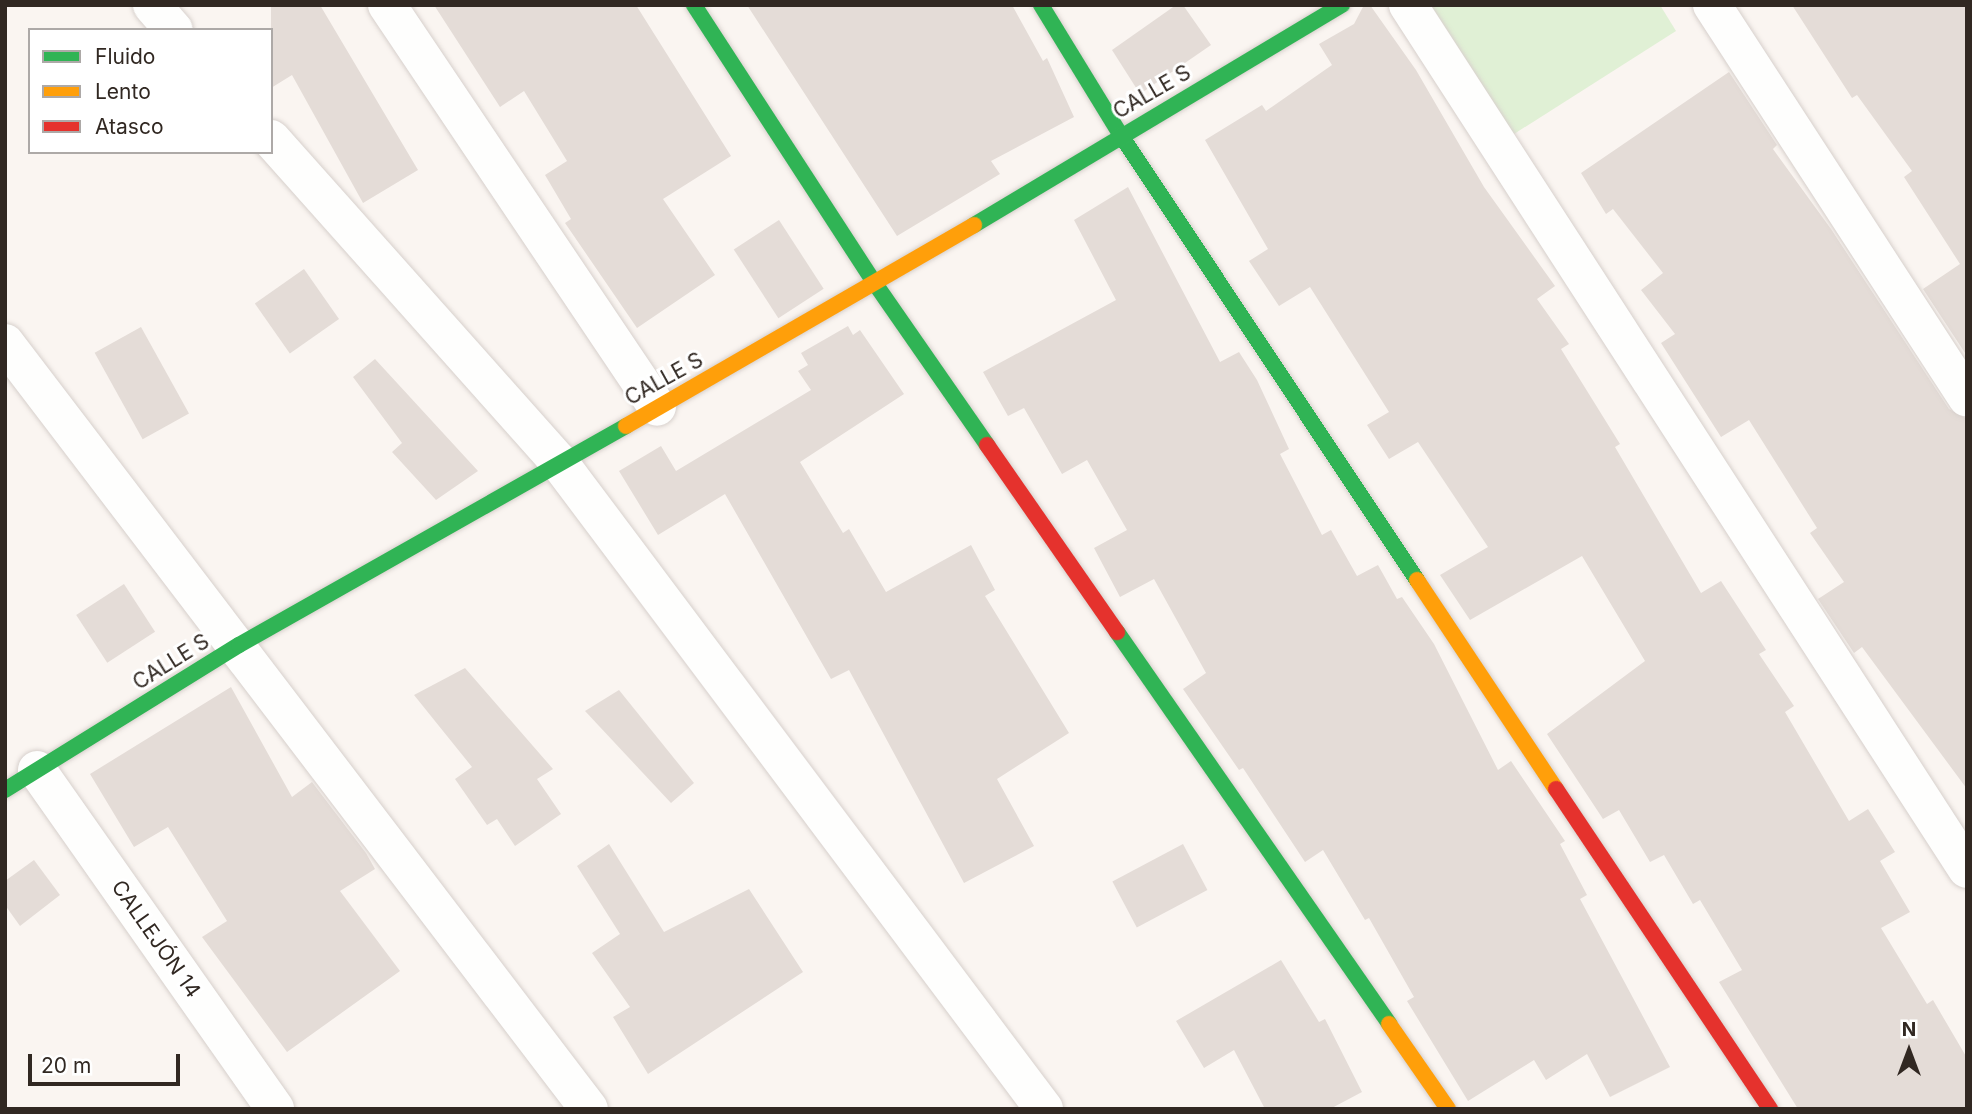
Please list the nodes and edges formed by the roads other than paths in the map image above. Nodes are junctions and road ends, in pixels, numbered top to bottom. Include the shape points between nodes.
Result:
1 (152, 5) edge
2 (387, 5) edge
3 (694, 5) edge
4 (1041, 5) edge
5 (1342, 5) edge
6 (1408, 5) edge
7 (1713, 5) edge
8 (172, 28) edge
9 (1120, 134) junction
10 (273, 141) edge
11 (876, 285) junction
12 (5, 343) edge
13 (1967, 397) edge
14 (657, 407) junction
15 (558, 461) junction
16 (239, 645) junction
17 (14, 783) edge
18 (1967, 869) edge
19 (275, 1109) edge
20 (589, 1109) edge
21 (1044, 1109) edge
22 (1448, 1109) edge
23 (1770, 1109) edge

1 - 8 street
2 - 14 street
3 - 11 street
4 - 9 street
5 - 9 street, CALLE S
6 - 18 street
7 - 13 street
9 - 11 street, CALLE S
9 - 23 street
10 - 15 street
11 - 14 street, CALLE S
11 - 22 street
12 - 16 street
14 - 15 street, CALLE S
15 - 16 street, CALLE S
15 - 21 street
16 - 17 street, CALLE S
16 - 20 street
17 - 19 street, CALLEJÓN 14

